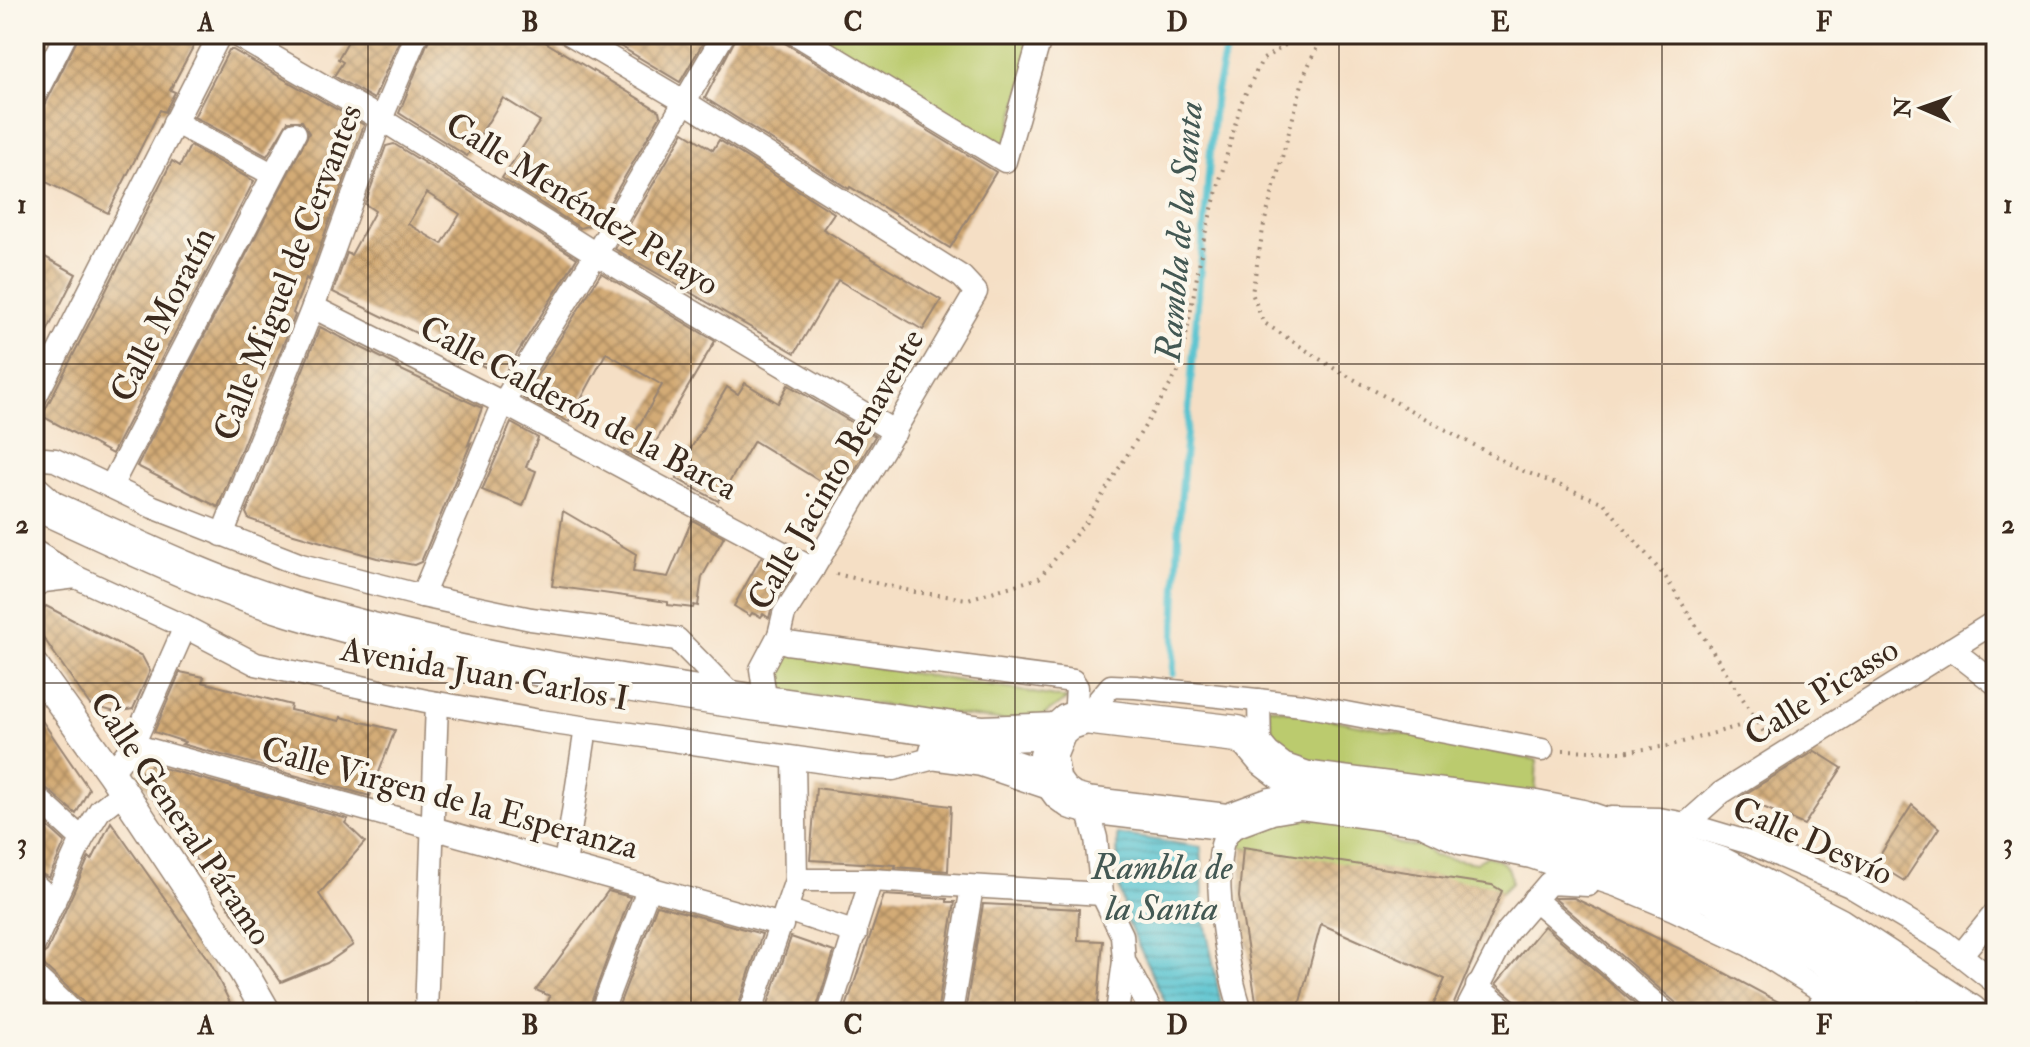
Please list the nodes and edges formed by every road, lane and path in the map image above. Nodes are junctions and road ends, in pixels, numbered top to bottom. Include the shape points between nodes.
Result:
1 (66, 34) edge
2 (417, 34) edge
3 (570, 34) edge
4 (724, 34) edge
5 (796, 34) edge
6 (1302, 34) edge
7 (1323, 34) edge
8 (235, 35) edge
9 (1038, 36) edge
10 (34, 97) edge
11 (685, 102) junction
12 (381, 119) junction
13 (174, 122) junction
14 (295, 133) dead end
15 (272, 174) junction
16 (596, 254) junction
17 (313, 307) junction
18 (34, 400) edge
19 (503, 403) junction
20 (895, 432) junction
21 (34, 458) edge
22 (111, 486) junction
23 (34, 494) edge
24 (34, 526) edge
25 (222, 535) junction
26 (34, 551) edge
27 (813, 569) junction
28 (76, 577) junction
29 (34, 586) edge
30 (422, 596) junction
31 (1996, 621) edge
32 (185, 627) junction
33 (779, 635) junction
34 (1951, 649) junction
35 (34, 666) edge
36 (1996, 684) edge
37 (1251, 699) junction
38 (750, 701) junction
39 (437, 703) junction
40 (1757, 721) junction
41 (1073, 722) junction
42 (586, 728) junction
43 (1224, 731) junction
44 (133, 745) junction
45 (1542, 750) joint
46 (949, 754) junction
47 (1262, 755) junction
48 (1779, 758) junction
49 (794, 759) junction
50 (1053, 782) junction
51 (117, 783) junction
52 (34, 795) edge
53 (1087, 805) junction
54 (1400, 814) junction
55 (1245, 816) junction
56 (1582, 818) junction
57 (1686, 824) junction
58 (432, 827) junction
59 (82, 839) junction
60 (565, 864) junction
61 (796, 880) junction
62 (871, 880) junction
63 (34, 884) edge
64 (1618, 886) junction
65 (649, 887) junction
66 (972, 887) junction
67 (1102, 894) junction
68 (1534, 899) junction
69 (54, 902) junction
70 (1996, 912) edge
71 (784, 917) junction
72 (856, 933) junction
73 (34, 945) edge
74 (1961, 955) junction
75 (1124, 961) junction
76 (34, 975) edge
77 (1996, 983) edge
78 (1477, 986) junction
79 (1829, 994) junction
80 (74, 1013) edge
81 (268, 1013) edge
82 (426, 1013) edge
83 (601, 1013) edge
84 (750, 1013) edge
85 (829, 1013) edge
86 (951, 1013) edge
87 (1117, 1013) edge
88 (1152, 1013) edge
89 (1242, 1013) edge
90 (1465, 1013) edge
91 (1508, 1013) edge
92 (1666, 1013) edge
93 (1813, 1013) edge
94 (1857, 1013) edge
95 (1905, 1013) edge
96 (1970, 1013) edge

1 - 10 street
2 - 12 street, Calle Miguel de Cervantes
3 - 11 street
4 - 11 street
5 - 9 street via 1005,161
6 - 27 path via 1262,60 1241,103 1204,238 1180,369 1086,522 1039,578 968,599
7 - 40 path via 1305,73 1264,224 1252,293 1263,322 1335,369 1516,468 1604,503 1666,578
8 - 12 street, Calle Menéndez Pelayo
8 - 13 street
11 - 16 street
11 - 20 street, Calle Jacinto Benavente via 962,277 976,292
12 - 16 street, Calle Menéndez Pelayo
12 - 17 street, Calle Miguel de Cervantes
13 - 15 street
13 - 18 street
14 - 15 street, Calle Moratín
15 - 22 street, Calle Moratín
16 - 19 street
16 - 20 street, Calle Menéndez Pelayo
17 - 19 street, Calle Calderón de la Barca
17 - 25 street, Calle Miguel de Cervantes
19 - 27 street, Calle Calderón de la Barca
19 - 30 street
20 - 27 street, Calle Jacinto Benavente
21 - 22 street, Avenida Juan Carlos I via 55,460
22 - 25 street, Avenida Juan Carlos I
23 - 38 main road via 51,509 111,537 293,609 511,662
24 - 46 main road via 286,632 394,659 638,709
25 - 30 street, Avenida Juan Carlos I via 301,565
26 - 28 street, Avenida Juan Carlos I
27 - 33 street, Calle Jacinto Benavente via 784,614
28 - 29 street
28 - 32 street, Avenida Juan Carlos I
30 - 38 street, Avenida Juan Carlos I via 531,619 677,639
31 - 34 street, Calle Picasso
32 - 39 street, Avenida Juan Carlos I via 256,664
32 - 44 street
33 - 38 street, Calle Jacinto Benavente
33 - 41 street via 787,643 1073,681
34 - 36 street
34 - 48 street, Calle Picasso
35 - 51 street, Calle General Páramo
37 - 41 street via 1111,686
37 - 43 street
37 - 45 street
37 - 47 street
38 - 41 main road via 983,734
39 - 42 street, Avenida Juan Carlos I
39 - 58 street
40 - 45 path via 1668,746 1621,752
40 - 48 path
41 - 43 main road
41 - 50 main road via 1048,756
42 - 49 street, Avenida Juan Carlos I
42 - 60 street
43 - 47 main road via 1248,739
44 - 51 street
44 - 58 street, Calle Virgen de la Esperanza
46 - 49 street, Avenida Juan Carlos I via 893,769
46 - 50 main road via 982,758
47 - 55 main road via 1268,782 1259,805
47 - 56 main road via 1281,771 1304,779
48 - 57 street, Calle Picasso via 1721,793
49 - 61 street
50 - 53 main road via 1072,801
51 - 59 street
51 - 81 street, Calle General Páramo
52 - 59 street
53 - 55 main road via 1215,822
53 - 67 street
54 - 55 main road via 1300,801
54 - 64 street via 1460,843 1531,857
54 - 95 main road via 1529,832 1575,844 1713,896 1819,955
55 - 89 street via 1222,842 1220,874 1223,928
56 - 57 street, Calle Desvío
56 - 96 main road via 1733,871 1838,926
57 - 74 street, Calle Desvío via 1750,843 1850,886
58 - 60 street, Calle Virgen de la Esperanza
58 - 82 street
59 - 69 street
60 - 65 street, Calle Virgen de la Esperanza
61 - 62 street
61 - 71 street
62 - 66 street
62 - 72 street
63 - 69 street
64 - 68 street via 1549,883
64 - 79 street via 1749,945
65 - 71 street, Calle Virgen de la Esperanza
65 - 83 street
66 - 67 street
66 - 86 street
67 - 75 street via 1122,935
68 - 78 street via 1507,932
68 - 92 street
69 - 73 street
70 - 74 street
71 - 72 street, Calle Virgen de la Esperanza
71 - 84 street
72 - 85 street
74 - 77 street, Calle Desvío
75 - 87 street
75 - 88 street
76 - 80 street
78 - 90 street
78 - 91 street
79 - 93 street
79 - 94 street

